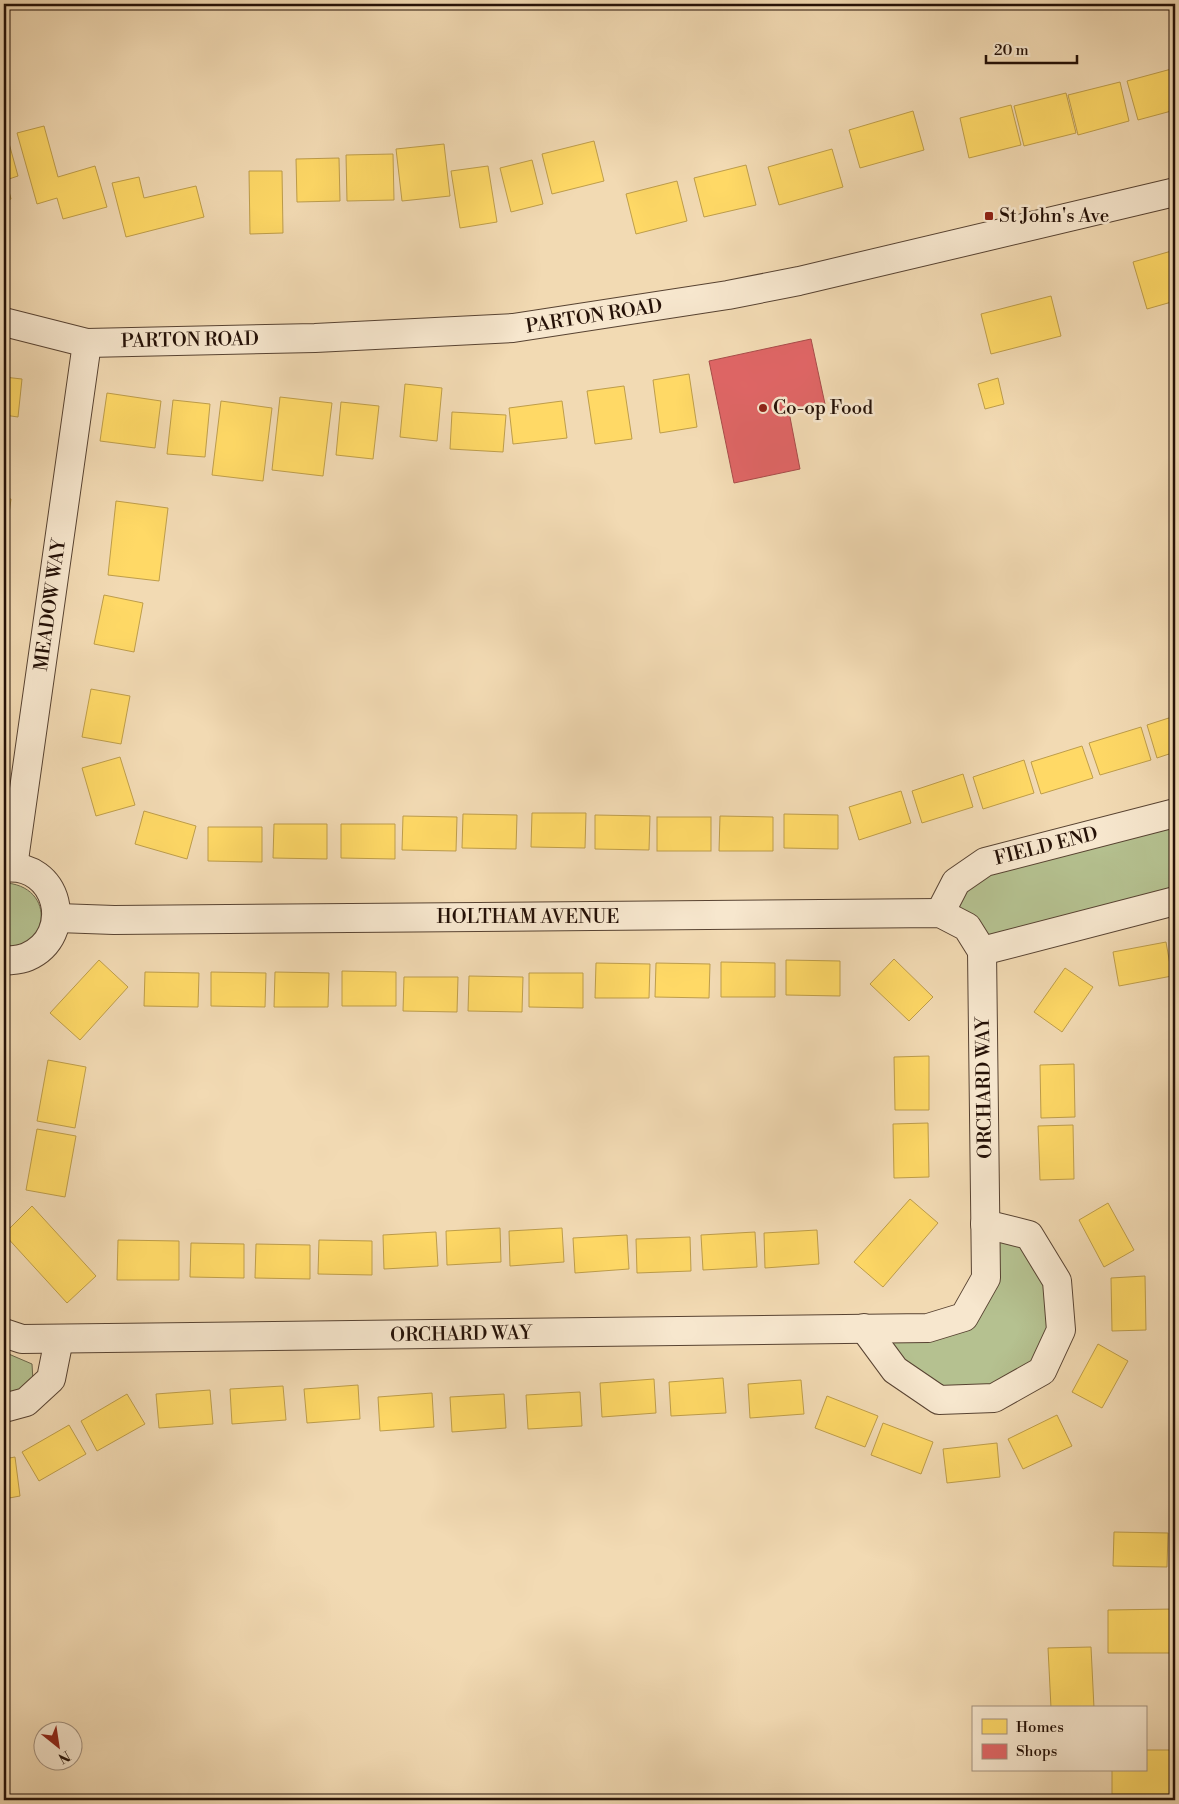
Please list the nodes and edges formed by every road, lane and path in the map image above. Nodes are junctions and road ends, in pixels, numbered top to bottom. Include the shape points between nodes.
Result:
1 (1175, 192) edge
2 (4, 322) edge
3 (87, 343) junction
4 (1175, 813) edge
5 (8, 868) edge
6 (1175, 901) edge
7 (940, 913) junction
8 (58, 918) junction
9 (982, 952) junction
10 (4, 961) edge
11 (985, 1224) junction
12 (864, 1328) junction
13 (4, 1333) edge
14 (58, 1339) junction
15 (4, 1408) edge

1 - 3 street, PARTON ROAD via 790,283 513,328 315,338
2 - 3 street, PARTON ROAD
3 - 5 street, MEADOW WAY
4 - 7 street, FIELD END via 985,862 956,882
5 - 8 street via 28,871 44,881 53,894
6 - 9 street
7 - 8 street, HOLTHAM AVENUE
7 - 9 street, HOLTHAM AVENUE via 967,927
8 - 10 street via 39,950 25,958
9 - 11 street, ORCHARD WAY
11 - 12 street, ORCHARD WAY via 986,1278 964,1318 928,1328
11 - 12 street via 1029,1235 1057,1280 1061,1330 1042,1371 994,1398 939,1400 895,1370
12 - 14 street, ORCHARD WAY
13 - 14 street, ORCHARD WAY via 22,1339
14 - 15 street via 51,1379 26,1402

